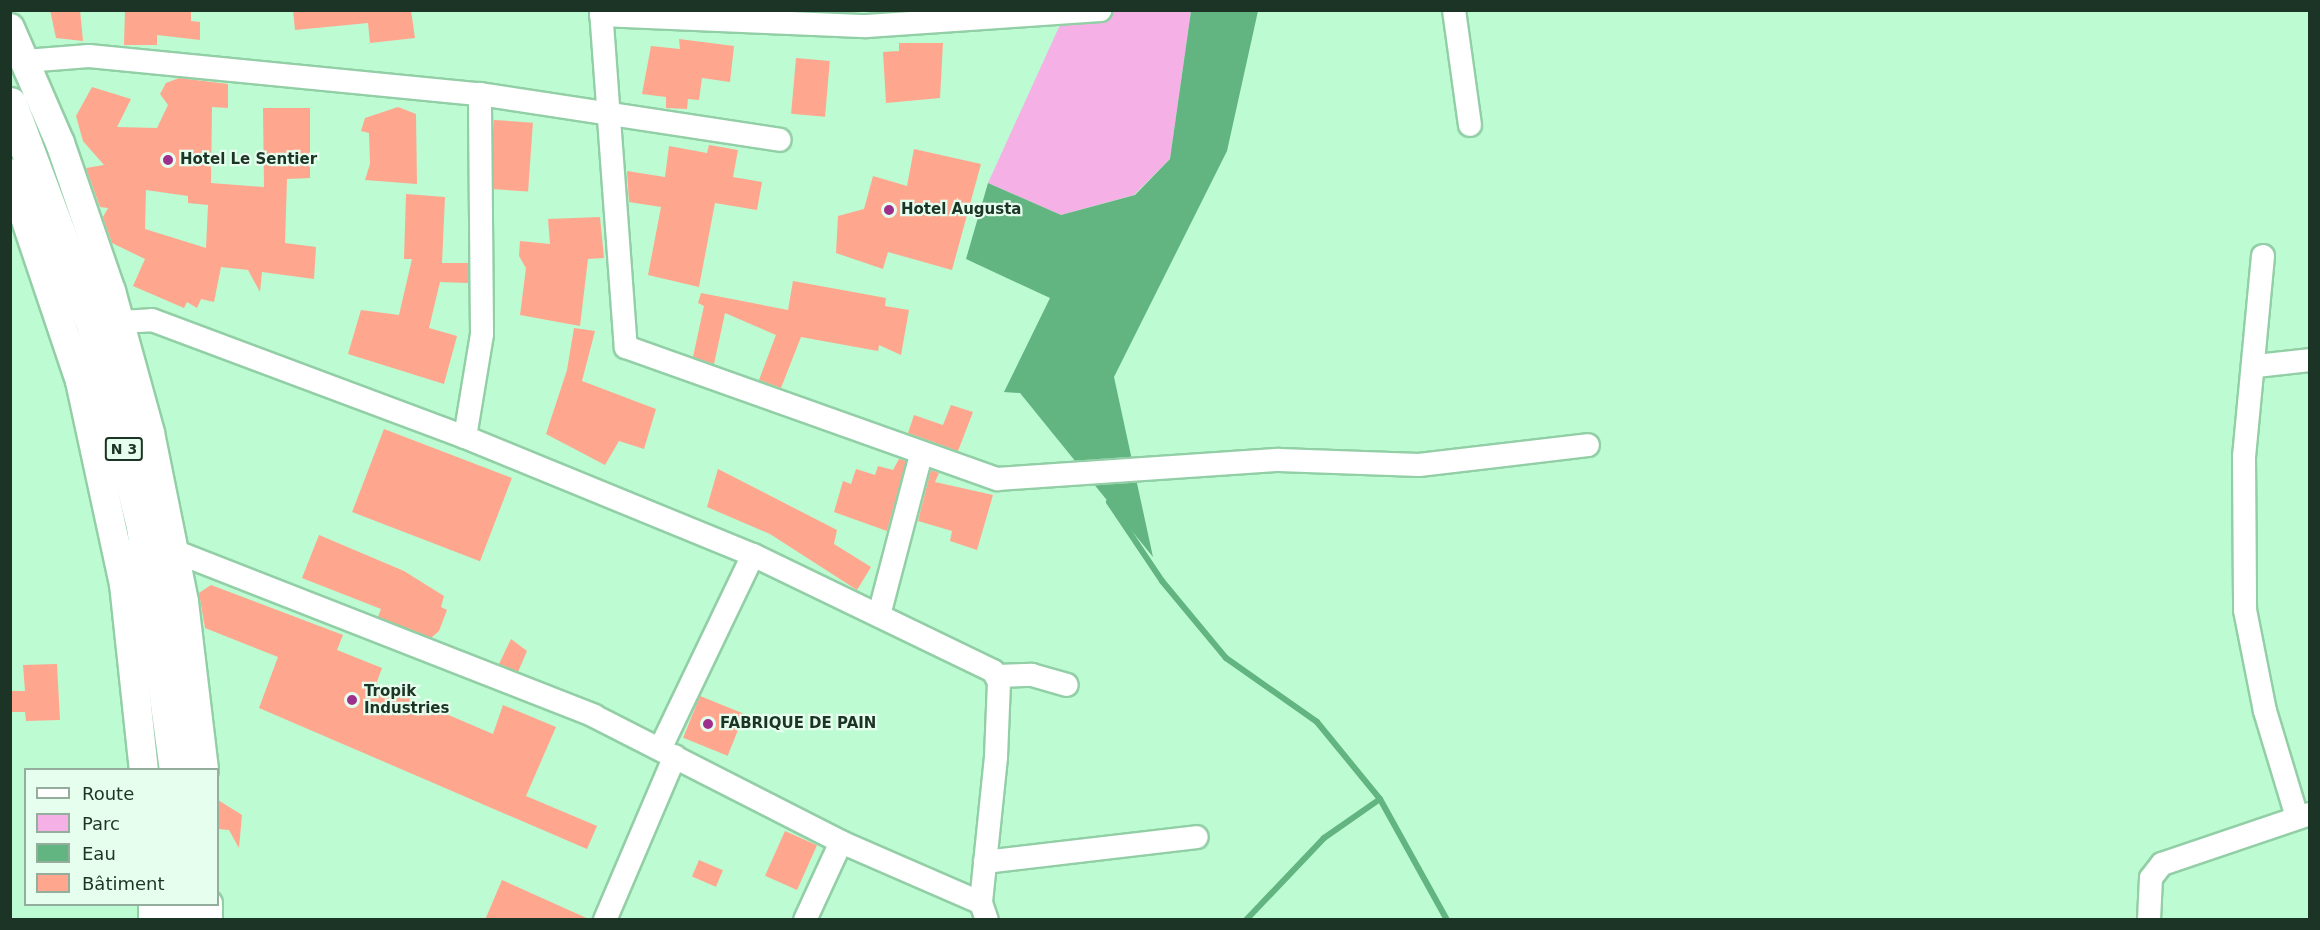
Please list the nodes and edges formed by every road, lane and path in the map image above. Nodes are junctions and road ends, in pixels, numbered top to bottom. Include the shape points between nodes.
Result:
1 (1100, 10) edge
2 (1454, 10) edge
3 (601, 13) edge
4 (10, 28) edge
5 (25, 61) junction
6 (480, 94) junction
7 (10, 104) edge
8 (609, 115) junction
9 (1470, 125) dead end
10 (779, 141) dead end
11 (10, 173) edge
12 (2263, 256) dead end
13 (119, 322) junction
14 (2310, 360) edge
15 (2256, 366) junction
16 (465, 437) junction
17 (1588, 444) dead end
18 (921, 455) junction
19 (174, 551) junction
20 (753, 555) junction
21 (879, 615) junction
22 (997, 676) junction
23 (1067, 685) dead end
24 (667, 753) junction
25 (144, 768) edge
26 (176, 768) edge
27 (204, 768) edge
28 (2303, 815) edge
29 (1197, 837) dead end
30 (841, 842) junction
31 (985, 862) junction
32 (984, 911) edge
33 (605, 920) edge
34 (805, 920) edge
35 (2150, 920) edge

1 - 3 street via 867,26
2 - 9 street
3 - 8 street
4 - 5 main road
5 - 6 street via 89,56
5 - 13 main road via 60,143
6 - 8 street
6 - 16 street via 482,334
7 - 26 highway, N 3 via 27,140 94,328 143,526
8 - 10 street
8 - 18 street via 626,347
11 - 25 main road via 80,381 124,584
12 - 15 street
13 - 16 street via 152,320
13 - 19 main road via 150,433
14 - 15 street
15 - 28 street via 2244,456 2245,610 2265,711
16 - 20 street
17 - 18 street via 1419,465 1279,460 1144,466 997,479
18 - 21 street
19 - 24 street via 594,716
19 - 27 main road
20 - 21 street
20 - 24 street
21 - 22 street
22 - 23 street via 1032,675
22 - 31 street
24 - 30 street
24 - 33 street
28 - 35 street via 2162,864 2151,878
29 - 31 street
30 - 32 street
30 - 34 street
31 - 32 street

